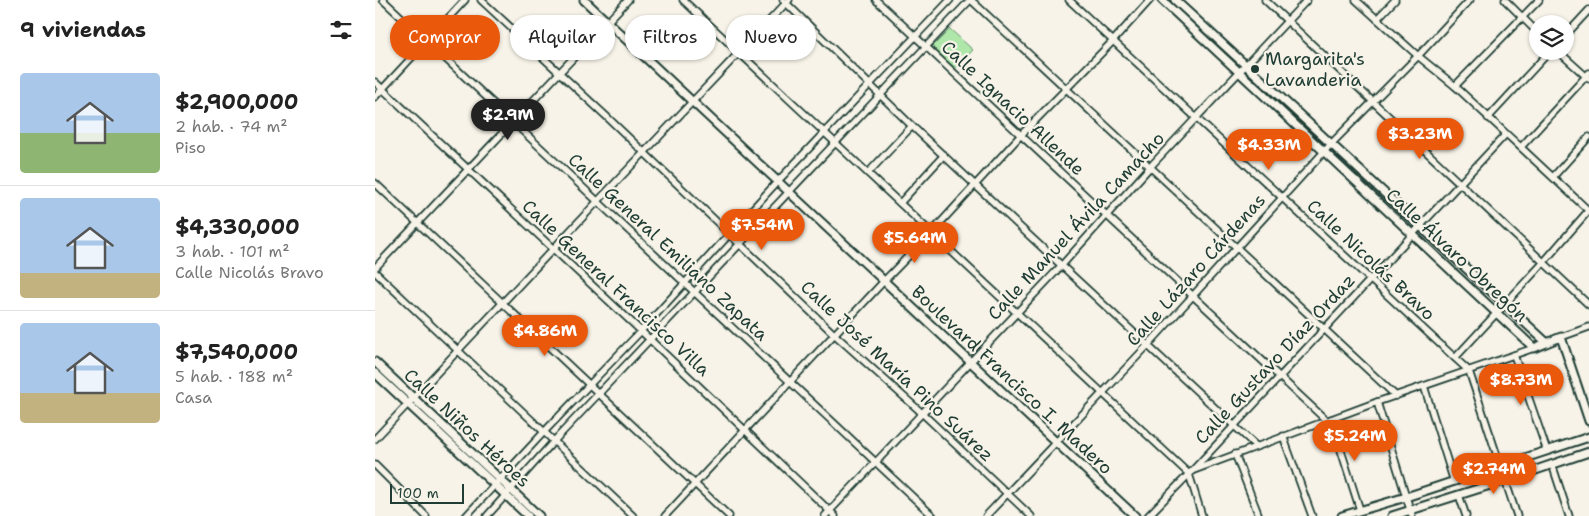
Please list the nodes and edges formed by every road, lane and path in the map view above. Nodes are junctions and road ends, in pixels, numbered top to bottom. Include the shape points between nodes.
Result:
1 (383, 0) edge
2 (465, 0) edge
3 (481, 0) edge
4 (584, 0) edge
5 (627, 0) edge
6 (683, 0) edge
7 (876, 0) edge
8 (950, 0) edge
9 (971, 0) edge
10 (1069, 0) edge
11 (1150, 0) edge
12 (1162, 0) edge
13 (1175, 0) edge
14 (1265, 0) edge
15 (1307, 0) edge
16 (1357, 0) edge
17 (1395, 0) edge
18 (1470, 0) edge
19 (1505, 0) edge
20 (1539, 0) edge
21 (786, 1) edge
22 (1589, 10) edge
23 (399, 15) edge
24 (451, 15) edge
25 (600, 15) edge
26 (613, 15) edge
27 (773, 15) edge
28 (1522, 17) junction
29 (1377, 19) junction
30 (1288, 20) junction
31 (1529, 24) edge
32 (1574, 26) edge
33 (615, 29) edge
34 (915, 38) junction
35 (726, 41) edge
36 (1113, 41) junction
37 (925, 47) junction
38 (1418, 56) junction
39 (409, 60) edge
40 (447, 60) edge
41 (571, 60) edge
42 (733, 60) edge
43 (747, 60) edge
44 (1542, 60) edge
45 (1569, 60) edge
46 (1245, 65) junction
47 (1239, 72) junction
48 (559, 73) junction
49 (1588, 76) edge
50 (375, 82) edge
51 (870, 84) junction
52 (1455, 86) junction
53 (1066, 88) junction
54 (383, 89) junction
55 (881, 94) junction
56 (375, 97) edge
57 (1373, 102) junction
58 (693, 103) junction
59 (1196, 118) junction
60 (1488, 118) junction
61 (513, 121) junction
62 (912, 126) junction
63 (825, 133) junction
64 (1506, 134) junction
65 (1020, 136) junction
66 (1589, 137) edge
67 (835, 142) junction
68 (1331, 144) junction
69 (1521, 147) junction
70 (1324, 152) junction
71 (644, 153) junction
72 (944, 156) junction
73 (1150, 167) junction
74 (467, 169) junction
75 (868, 173) junction
76 (1553, 177) junction
77 (779, 181) junction
78 (375, 183) edge
79 (1460, 183) junction
80 (975, 184) junction
81 (789, 192) junction
82 (1282, 197) junction
83 (598, 201) junction
84 (900, 203) junction
85 (1589, 211) edge
86 (1107, 215) junction
87 (416, 223) junction
88 (1420, 226) junction
89 (931, 233) junction
90 (729, 234) junction
91 (1413, 234) junction
92 (740, 244) junction
93 (1236, 248) junction
94 (553, 249) junction
95 (1543, 262) junction
96 (1062, 265) junction
97 (375, 268) edge
98 (375, 272) edge
99 (1370, 279) junction
100 (883, 281) junction
101 (684, 282) junction
102 (694, 292) junction
103 (1193, 295) junction
104 (503, 303) junction
105 (1505, 305) junction
106 (1589, 305) edge
107 (1017, 313) junction
108 (1497, 313) junction
109 (1589, 326) edge
110 (1324, 329) junction
111 (641, 331) junction
112 (834, 334) junction
113 (1561, 337) junction
114 (650, 340) junction
115 (1546, 342) junction
116 (1148, 345) junction
117 (1534, 348) junction
118 (458, 352) junction
119 (1514, 355) junction
120 (1455, 358) junction
121 (375, 362) edge
122 (970, 362) junction
123 (1469, 371) junction
124 (375, 373) edge
125 (1279, 377) junction
126 (790, 381) junction
127 (590, 384) junction
128 (1424, 386) junction
129 (600, 393) junction
130 (1103, 394) junction
131 (1396, 396) junction
132 (413, 398) junction
133 (1377, 402) junction
134 (408, 404) junction
135 (922, 413) junction
136 (1329, 420) junction
137 (1589, 421) edge
138 (1234, 426) junction
139 (745, 429) junction
140 (543, 432) junction
141 (1283, 436) junction
142 (1589, 437) edge
143 (375, 439) edge
144 (554, 441) junction
145 (1056, 442) junction
146 (1257, 446) junction
147 (1547, 450) junction
148 (1589, 452) edge
149 (1235, 454) junction
150 (876, 462) junction
151 (1552, 464) junction
152 (375, 465) edge
153 (1501, 465) junction
154 (1190, 472) junction
155 (1506, 480) junction
156 (497, 482) junction
157 (1454, 482) junction
158 (695, 483) junction
159 (508, 492) junction
160 (1007, 494) junction
161 (1459, 495) junction
162 (1406, 497) junction
163 (1360, 510) junction
164 (1411, 513) edge
165 (827, 514) edge
166 (426, 516) edge
167 (466, 516) edge
168 (487, 516) edge
169 (528, 516) edge
170 (539, 516) edge
171 (633, 516) edge
172 (665, 516) edge
173 (729, 516) edge
174 (835, 516) edge
175 (933, 516) edge
176 (986, 516) edge
177 (1031, 516) edge
178 (1135, 516) edge
179 (1148, 516) edge
180 (1202, 516) edge
181 (1259, 516) edge
182 (1312, 516) edge
183 (1342, 516) edge
184 (1392, 516) edge
185 (1466, 516) edge
186 (1517, 516) edge
187 (1569, 516) edge

1 - 23 street, Calle General Emiliano Zapata
2 - 24 street
3 - 48 street, Calle José María Pino Suárez
4 - 25 street, Boulevard Francisco I. Madero
5 - 26 street
6 - 35 street
7 - 34 street, Calle Ignacio Allende
8 - 34 street
9 - 37 street
9 - 53 street
10 - 36 street, Calle Nicolás Bravo
11 - 36 street
12 - 47 street, Calle Álvaro Obregón
13 - 46 street, Calle Álvaro Obregón
14 - 30 street
15 - 30 street, Calle Manuel Ávila Camacho
16 - 29 street
17 - 29 street
18 - 38 street, Calle Lázaro Cárdenas
19 - 28 street
20 - 28 street
21 - 27 street
21 - 51 street
22 - 32 street
28 - 31 street
28 - 52 street
29 - 38 street
30 - 46 street, Calle Manuel Ávila Camacho
30 - 57 street
33 - 58 street, Boulevard Francisco I. Madero
34 - 37 street, Calle Ignacio Allende
34 - 51 street
36 - 53 street
36 - 59 street, Calle Nicolás Bravo
37 - 55 street
37 - 65 street, Calle Ignacio Allende
38 - 52 street
38 - 57 street, Calle Lázaro Cárdenas
39 - 54 street
40 - 61 street, Calle General Emiliano Zapata
41 - 48 street
42 - 58 street
43 - 63 street
44 - 60 street
45 - 49 street
46 - 47 street, Calle Manuel Ávila Camacho
46 - 68 street, Calle Álvaro Obregón
47 - 59 street, Calle Manuel Ávila Camacho
47 - 70 street, Calle Álvaro Obregón
48 - 61 street
48 - 71 street, Calle José María Pino Suárez
49 - 69 street
50 - 54 street, Calle General Francisco Villa
51 - 55 street
51 - 63 street
52 - 60 street
53 - 65 street
53 - 73 street
54 - 56 street
54 - 74 street, Calle General Francisco Villa
55 - 62 street
55 - 67 street
57 - 68 street, Calle Lázaro Cárdenas
57 - 79 street
58 - 71 street
58 - 77 street, Boulevard Francisco I. Madero
59 - 73 street, Calle Manuel Ávila Camacho
59 - 82 street, Calle Nicolás Bravo
60 - 64 street
61 - 74 street
61 - 83 street, Calle General Emiliano Zapata
62 - 72 street
62 - 75 street
63 - 67 street
63 - 77 street
64 - 69 street
64 - 79 street, Calle Gustavo Díaz Ordaz
65 - 80 street
65 - 86 street, Calle Ignacio Allende
66 - 76 street
67 - 75 street
67 - 81 street
68 - 70 street, Calle Lázaro Cárdenas
68 - 88 street, Calle Álvaro Obregón
69 - 76 street
70 - 82 street, Calle Lázaro Cárdenas
70 - 91 street, Calle Álvaro Obregón
71 - 83 street
71 - 90 street, Calle José María Pino Suárez
72 - 80 street
72 - 84 street
73 - 86 street, Calle Manuel Ávila Camacho
73 - 93 street
74 - 87 street
74 - 94 street, Calle General Francisco Villa
75 - 84 street
76 - 85 street
77 - 81 street, Boulevard Francisco I. Madero
77 - 90 street
78 - 87 street
79 - 88 street, Calle Gustavo Díaz Ordaz
79 - 95 street
80 - 89 street
80 - 96 street
81 - 92 street
81 - 100 street, Boulevard Francisco I. Madero
82 - 93 street, Calle Lázaro Cárdenas
82 - 99 street, Calle Nicolás Bravo
83 - 94 street
83 - 101 street, Calle General Emiliano Zapata
84 - 89 street
85 - 95 street
86 - 96 street, Calle Manuel Ávila Camacho
86 - 103 street, Calle Ignacio Allende
87 - 97 street
87 - 104 street
88 - 91 street, Calle Gustavo Díaz Ordaz
88 - 105 street, Calle Álvaro Obregón
89 - 100 street
89 - 107 street
90 - 92 street, Calle José María Pino Suárez
90 - 101 street
91 - 99 street, Calle Gustavo Díaz Ordaz
91 - 108 street, Calle Álvaro Obregón
92 - 102 street
92 - 112 street, Calle José María Pino Suárez
93 - 103 street, Calle Lázaro Cárdenas
93 - 110 street
94 - 104 street
94 - 111 street, Calle General Francisco Villa
95 - 105 street
95 - 106 street
96 - 107 street, Calle Manuel Ávila Camacho
96 - 116 street
98 - 118 street
99 - 110 street, Calle Gustavo Díaz Ordaz
99 - 120 street, Calle Nicolás Bravo
100 - 112 street
100 - 122 street, Boulevard Francisco I. Madero
101 - 102 street, Calle General Emiliano Zapata
101 - 111 street
102 - 114 street
102 - 126 street, Calle General Emiliano Zapata
103 - 116 street, Calle Lázaro Cárdenas
103 - 125 street, Calle Ignacio Allende
104 - 118 street
104 - 127 street
105 - 108 street
105 - 115 street, Calle Álvaro Obregón
107 - 122 street, Calle Manuel Ávila Camacho
107 - 130 street
108 - 117 street, Calle Álvaro Obregón
108 - 120 street
109 - 113 street
110 - 125 street, Calle Gustavo Díaz Ordaz
110 - 131 street
111 - 114 street, Calle General Francisco Villa
111 - 127 street
112 - 126 street
112 - 135 street, Calle José María Pino Suárez
113 - 115 street
113 - 137 street
114 - 129 street
114 - 139 street, Calle General Francisco Villa
115 - 117 street
116 - 130 street, Calle Lázaro Cárdenas
116 - 138 street
117 - 119 street
118 - 132 street
118 - 140 street
119 - 123 street
119 - 147 street
120 - 123 street, Calle Nicolás Bravo
121 - 132 street, Calle Niños Héroes
122 - 135 street, Calle Manuel Ávila Camacho
122 - 145 street, Boulevard Francisco I. Madero
123 - 128 street
123 - 153 street
124 - 134 street, Calle Niños Héroes
125 - 136 street, Calle Ignacio Allende
125 - 138 street, Calle Gustavo Díaz Ordaz
126 - 139 street
126 - 150 street, Calle General Emiliano Zapata
127 - 129 street
127 - 140 street
128 - 131 street
128 - 157 street
129 - 144 street
129 - 158 street
130 - 145 street, Calle Lázaro Cárdenas
130 - 154 street
131 - 133 street
132 - 134 street
132 - 156 street, Calle Niños Héroes
133 - 136 street
133 - 162 street
134 - 143 street
134 - 156 street, Calle Niños Héroes
135 - 150 street, Calle Manuel Ávila Camacho
135 - 160 street, Calle José María Pino Suárez
136 - 141 street
136 - 163 street
138 - 146 street
138 - 154 street, Calle Gustavo Díaz Ordaz
139 - 158 street
139 - 165 street, Calle General Francisco Villa
140 - 144 street
140 - 156 street
141 - 146 street
141 - 182 street
142 - 147 street
144 - 159 street
144 - 171 street
145 - 160 street, Calle Lázaro Cárdenas
145 - 178 street, Boulevard Francisco I. Madero
146 - 149 street
147 - 153 street
148 - 151 street
149 - 154 street
149 - 181 street
150 - 165 street, Calle Manuel Ávila Camacho
150 - 175 street, Calle General Emiliano Zapata
151 - 155 street
151 - 187 street
152 - 166 street
153 - 155 street
153 - 157 street
154 - 179 street, Calle Gustavo Díaz Ordaz
154 - 180 street
155 - 161 street
155 - 186 street
156 - 159 street, Calle Niños Héroes
156 - 167 street
157 - 162 street
158 - 172 street
158 - 173 street
159 - 168 street
159 - 169 street, Calle Niños Héroes
159 - 170 street, Calle Niños Héroes
160 - 176 street, Calle Lázaro Cárdenas
160 - 177 street, Calle José María Pino Suárez
161 - 164 street
161 - 185 street
162 - 163 street
162 - 164 street
163 - 183 street
164 - 184 street
165 - 174 street, Calle General Francisco Villa

